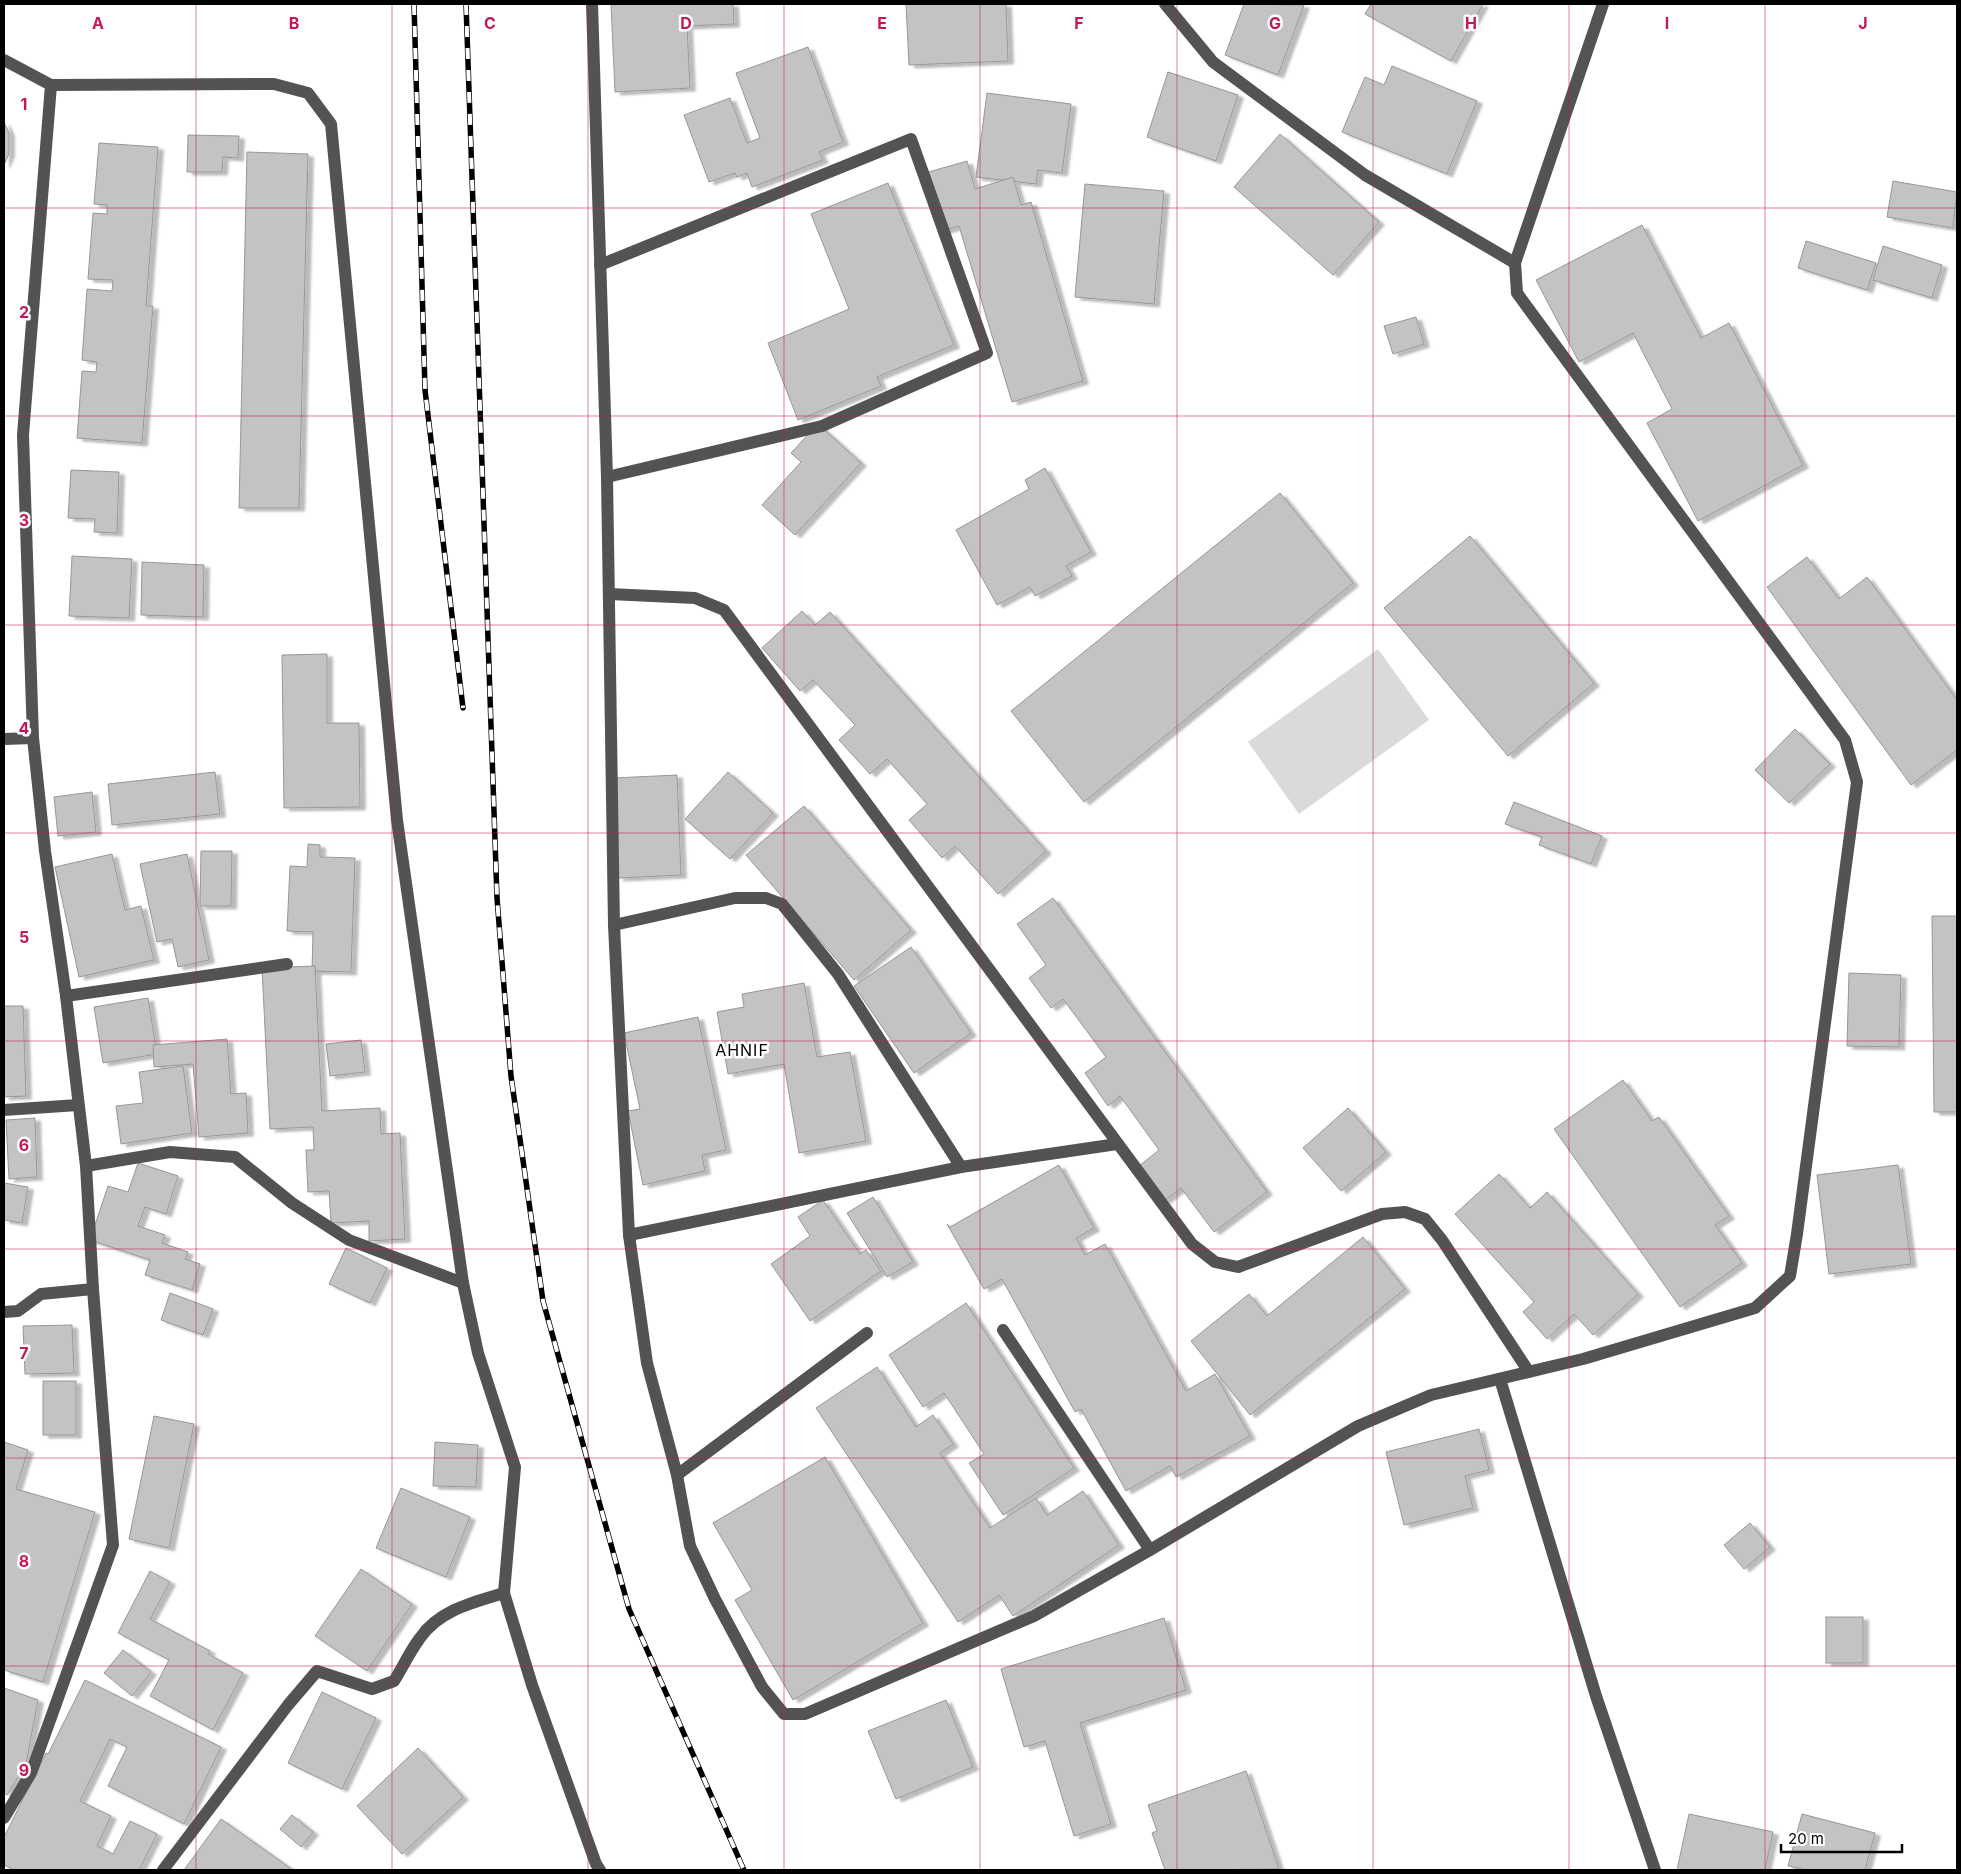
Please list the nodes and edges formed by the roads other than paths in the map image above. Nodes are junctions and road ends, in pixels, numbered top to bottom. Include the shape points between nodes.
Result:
1 (592, 4) edge
2 (1165, 4) edge
3 (1603, 4) edge
4 (4, 60) edge
5 (51, 86) junction
6 (1515, 262) junction
7 (600, 265) junction
8 (607, 477) junction
9 (609, 594) junction
10 (33, 738) junction
11 (4, 739) edge
12 (614, 925) junction
13 (287, 964) dead end
14 (66, 996) junction
15 (78, 1105) junction
16 (4, 1110) edge
17 (1117, 1144) junction
18 (86, 1166) junction
19 (961, 1167) junction
20 (629, 1235) junction
21 (462, 1283) junction
22 (92, 1289) junction
23 (4, 1312) edge
24 (1003, 1330) dead end
25 (867, 1333) dead end
26 (1529, 1372) junction
27 (1500, 1379) junction
28 (677, 1475) junction
29 (1150, 1550) junction
30 (504, 1592) junction
31 (4, 1818) edge
32 (163, 1870) edge
33 (600, 1870) edge
34 (1655, 1870) edge

1 - 7 street
2 - 6 street via 1213,62 1357,169
3 - 6 street
4 - 5 street
5 - 10 street via 24,435
5 - 21 street via 274,84 308,93 330,124 397,820
6 - 26 street via 1517,293 1845,740 1857,782 1790,1276 1754,1308
7 - 8 street
7 - 8 street via 911,139 987,353 822,426
8 - 9 street
9 - 12 street
9 - 17 street via 695,598 724,610
10 - 11 street
10 - 14 street
12 - 19 street via 735,898 766,898 782,904 838,974
12 - 20 street
13 - 14 street
14 - 15 street
15 - 16 street
15 - 18 street
17 - 19 street
17 - 26 street via 1192,1244 1215,1262 1238,1267 1382,1214 1405,1212 1425,1219
18 - 21 street via 170,1152 235,1157 292,1203 349,1240
18 - 22 street
19 - 20 street
20 - 28 street via 647,1363
21 - 30 street via 478,1353 515,1467
22 - 23 street via 42,1294 18,1311
22 - 31 street via 113,1545 31,1773
24 - 29 street
25 - 28 street
26 - 27 street
27 - 29 street via 1431,1395 1358,1426
27 - 34 street via 1596,1696
28 - 29 street via 690,1546 762,1687 784,1714 805,1714 1034,1616
30 - 32 street via 445,1614 421,1636 394,1681 372,1688 317,1670
30 - 33 street via 532,1685

